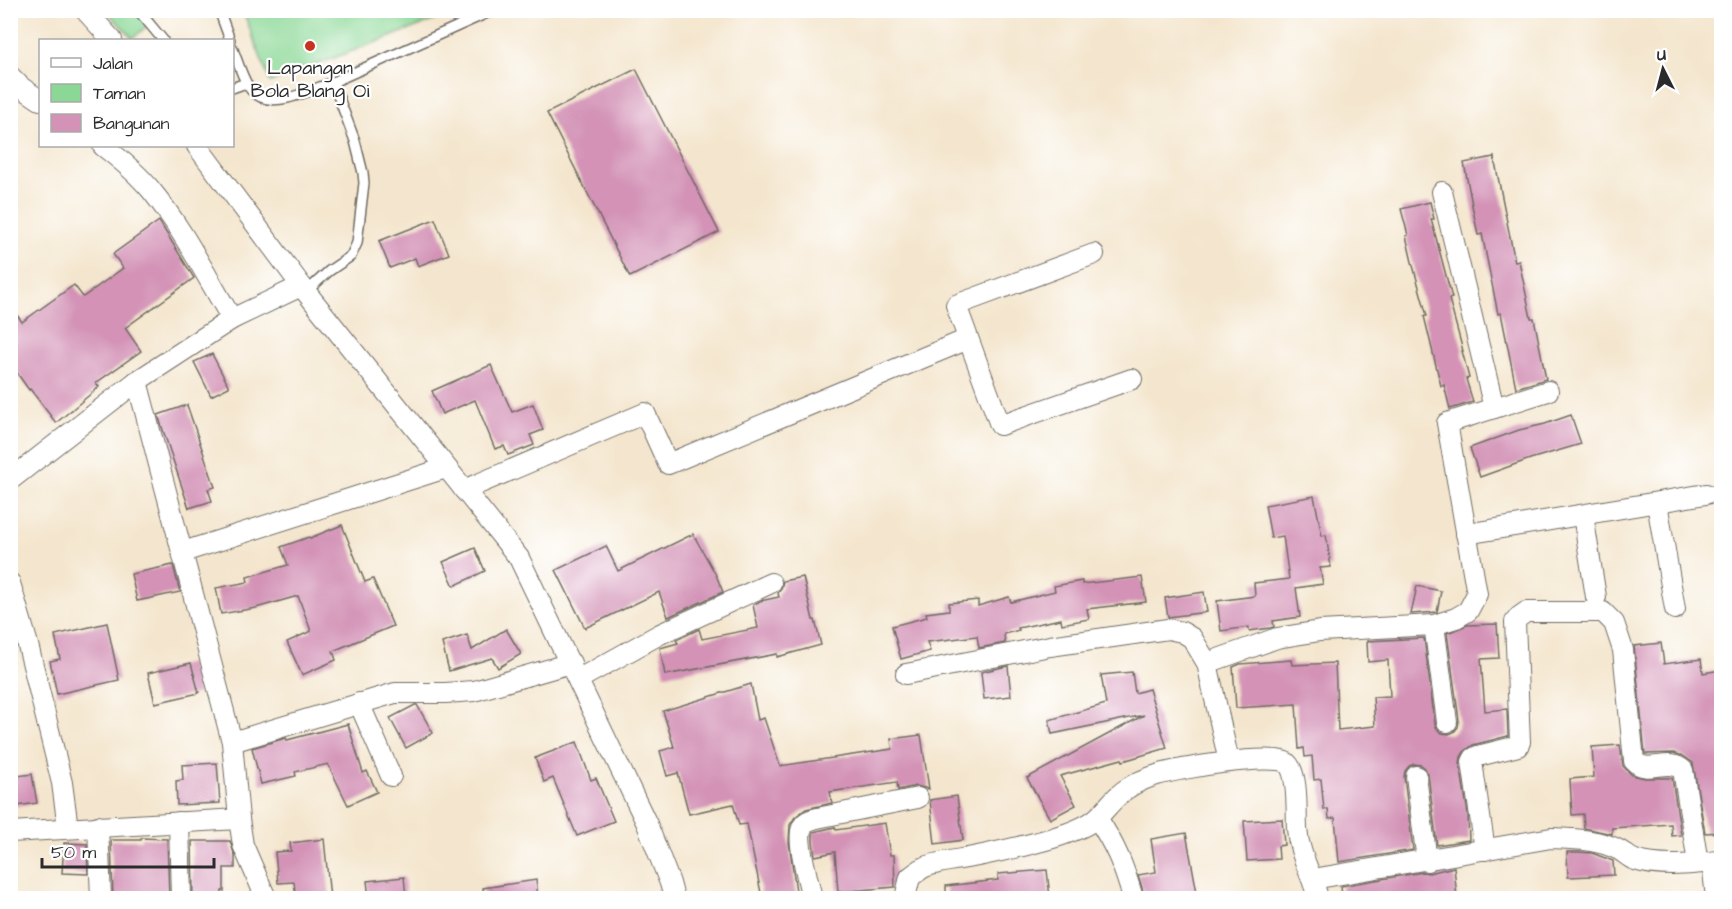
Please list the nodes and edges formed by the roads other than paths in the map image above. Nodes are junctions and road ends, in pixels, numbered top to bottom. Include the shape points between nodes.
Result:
1 (85, 10) edge
2 (138, 10) edge
3 (219, 10) edge
4 (494, 10) edge
5 (111, 39) edge
6 (162, 39) edge
7 (230, 39) edge
8 (234, 52) edge
9 (10, 76) edge
10 (333, 82) junction
11 (246, 83) junction
12 (234, 87) edge
13 (39, 99) edge
14 (104, 147) edge
15 (198, 147) edge
16 (1442, 192) dead end
17 (1094, 254) dead end
18 (303, 289) junction
19 (232, 319) junction
20 (968, 339) junction
21 (1132, 379) dead end
22 (137, 381) junction
23 (1548, 391) dead end
24 (1494, 408) junction
25 (446, 468) junction
26 (12, 477) edge
27 (464, 490) junction
28 (1706, 494) dead end
29 (1657, 502) junction
30 (1583, 514) junction
31 (1466, 534) junction
32 (183, 552) junction
33 (10, 583) edge
34 (771, 583) dead end
35 (1596, 597) dead end
36 (1675, 609) dead end
37 (1434, 625) junction
38 (1208, 663) junction
39 (575, 671) junction
40 (906, 674) dead end
41 (359, 703) junction
42 (1447, 722) dead end
43 (232, 742) junction
44 (1229, 762) junction
45 (391, 776) dead end
46 (1416, 776) dead end
47 (918, 798) dead end
48 (1097, 818) junction
49 (239, 819) junction
50 (179, 822) junction
51 (98, 826) junction
52 (68, 828) junction
53 (10, 832) edge
54 (1485, 850) junction
55 (1427, 861) junction
56 (1710, 862) edge
57 (1313, 879) junction
58 (101, 898) edge
59 (182, 898) edge
60 (266, 898) edge
61 (674, 898) edge
62 (812, 898) edge
63 (905, 898) edge
64 (1133, 898) edge
65 (1318, 898) edge
66 (1716, 898) edge

1 - 5 street
2 - 6 lane
3 - 7 lane
4 - 10 lane
8 - 11 lane
9 - 13 street
10 - 11 lane via 284,100 271,100 252,92
10 - 18 lane via 363,173 357,243 351,256
11 - 12 lane
14 - 19 street via 150,188
15 - 18 street
16 - 24 street
17 - 20 street via 956,305
18 - 19 street
18 - 25 street
19 - 22 street
20 - 21 street via 1000,425
20 - 27 street via 668,464 645,412
22 - 26 street
22 - 32 street
23 - 24 street
24 - 31 street via 1447,423
25 - 27 street
25 - 32 street
27 - 39 street via 519,558
28 - 29 street
29 - 30 street
29 - 36 street
30 - 31 street
30 - 35 street
31 - 37 street via 1477,594 1468,611
32 - 43 street
33 - 52 street via 62,783
34 - 39 street
37 - 38 street via 1320,631 1277,638
37 - 42 street
38 - 40 street via 1192,638 1168,629 1050,646
38 - 44 street
39 - 41 street via 474,691 394,693
39 - 61 street via 647,824
41 - 43 street
41 - 45 street
43 - 49 street
44 - 48 street via 1157,774 1118,795
44 - 57 street via 1273,759 1287,764 1295,779 1300,853
46 - 55 street
47 - 62 street via 806,821 800,830 800,843
48 - 63 street via 1062,835 925,867 910,877
48 - 64 street via 1112,839
49 - 50 street
49 - 60 street via 243,844
50 - 51 street
50 - 59 street
51 - 52 street
51 - 58 street
52 - 53 street
54 - 55 street
54 - 56 street via 1551,838 1577,839 1598,842 1632,859 1653,864
54 - 56 street via 1472,762 1478,756 1509,749 1520,742 1515,622 1526,612 1603,612 1614,623 1623,650 1634,761 1644,766 1674,765 1683,770
55 - 57 street
56 - 66 street
57 - 65 street

